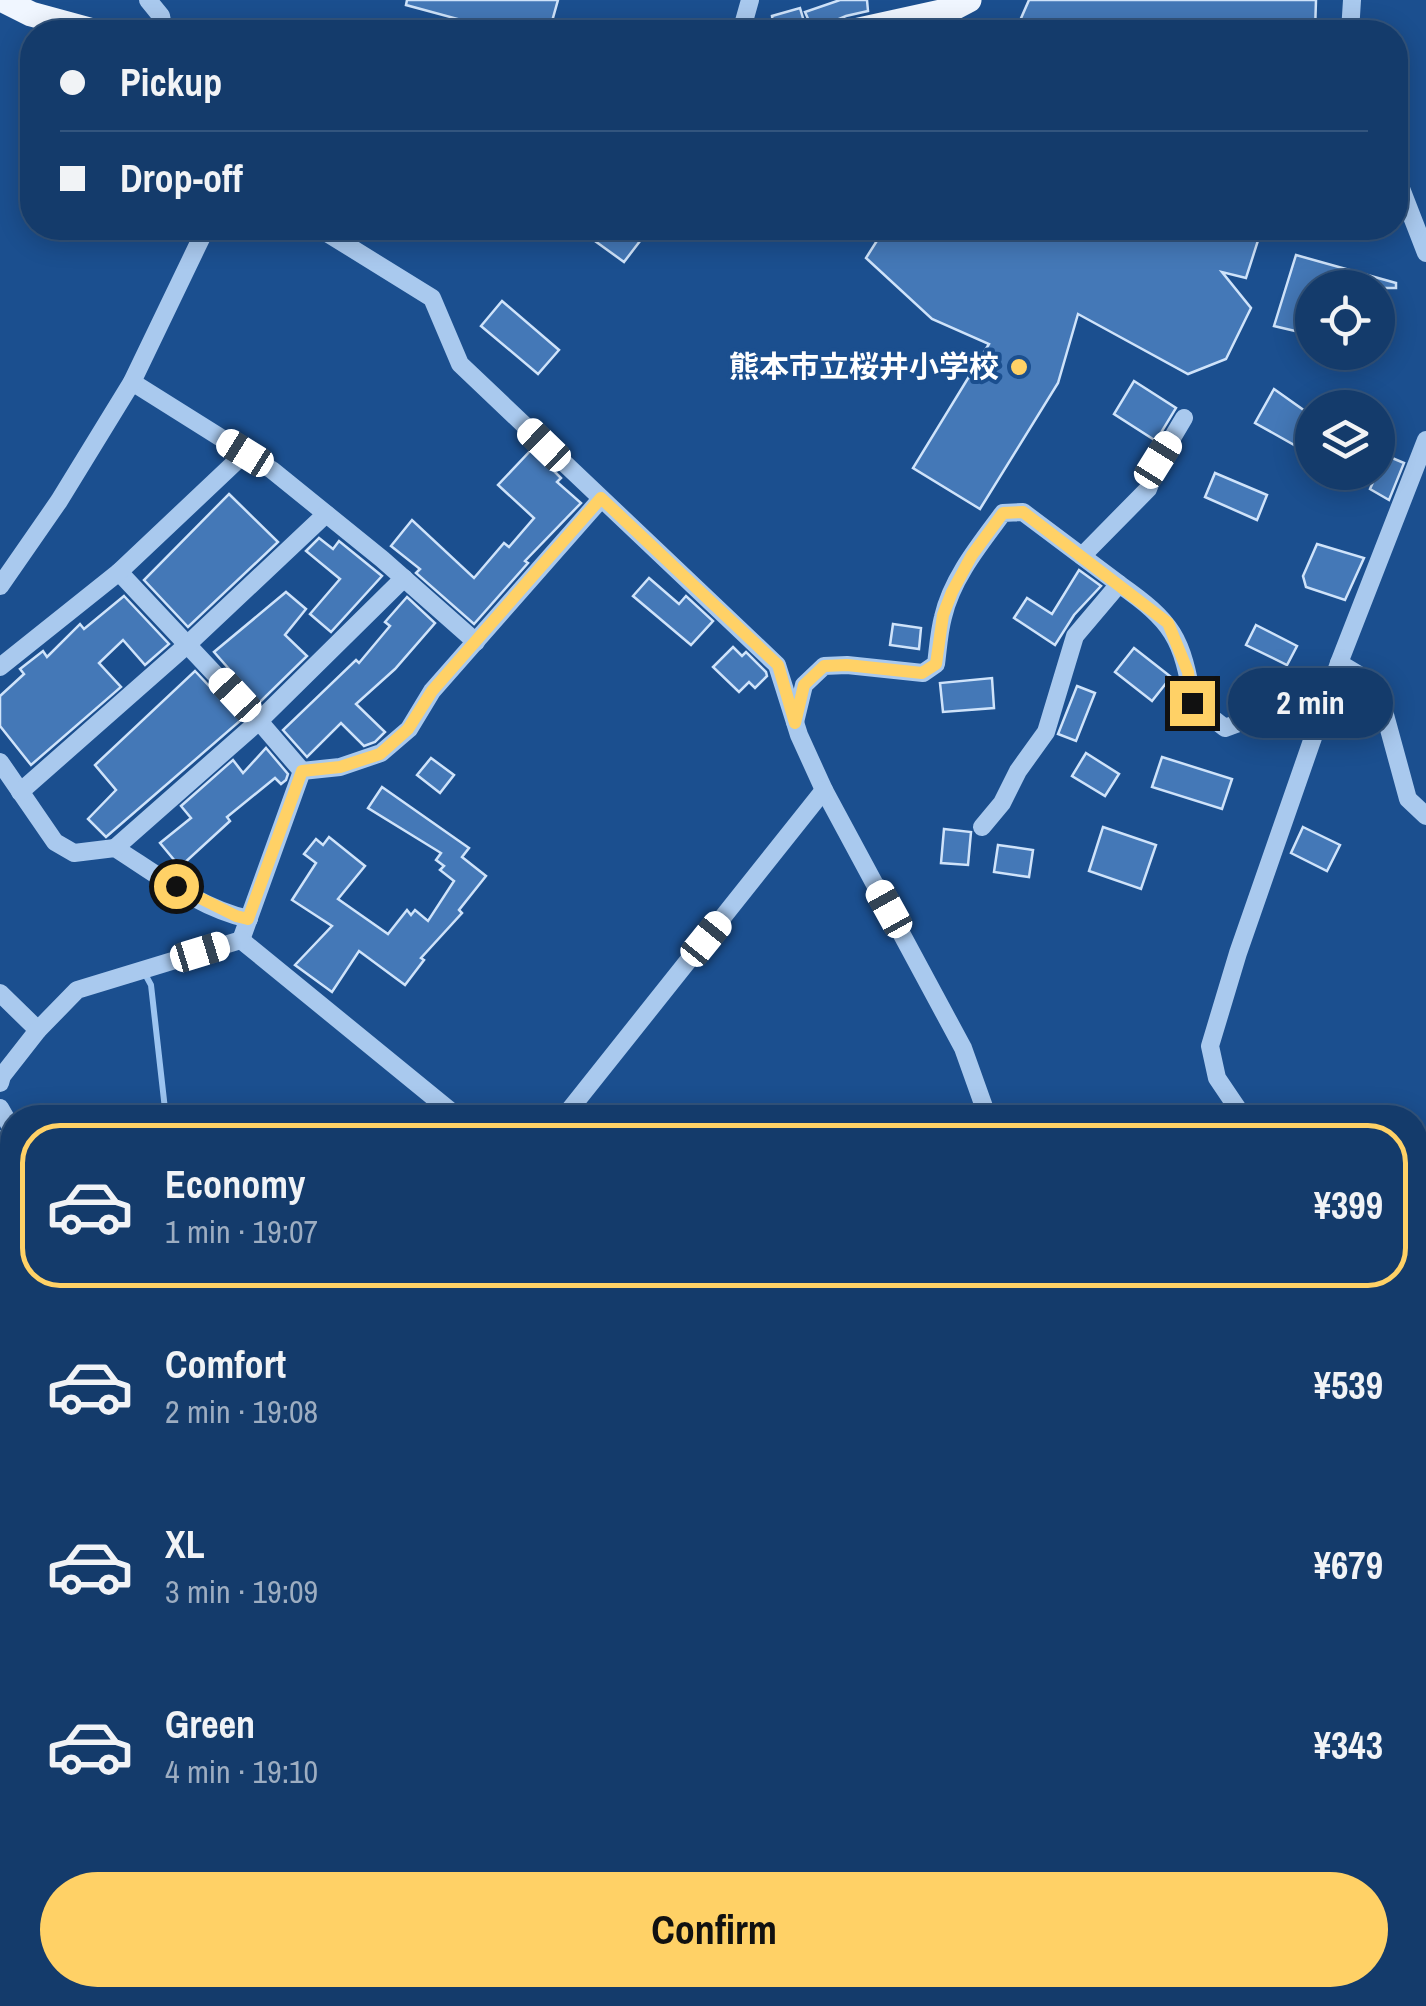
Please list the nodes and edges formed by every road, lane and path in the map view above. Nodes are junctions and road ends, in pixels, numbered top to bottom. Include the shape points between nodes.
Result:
1 (3, 0) edge
2 (969, 0) edge
3 (54, 20) edge
4 (905, 20) edge
5 (1408, 206) edge
6 (200, 240) edge
7 (338, 240) edge
8 (1426, 252) edge
9 (132, 382) junction
10 (1184, 418) dead end
11 (1426, 440) edge
12 (245, 453) junction
13 (601, 498) junction
14 (326, 514) junction
15 (1082, 556) junction
16 (119, 572) junction
17 (404, 578) junction
18 (1119, 584) junction
19 (0, 586) edge
20 (476, 642) junction
21 (188, 644) junction
22 (1340, 663) junction
23 (0, 667) edge
24 (1330, 689) junction
25 (259, 720) junction
26 (795, 723) junction
27 (0, 762) edge
28 (302, 771) junction
29 (824, 790) junction
30 (20, 792) junction
31 (1426, 816) edge
32 (982, 828) dead end
33 (115, 848) junction
34 (248, 919) junction
35 (241, 940) junction
36 (0, 993) edge
37 (38, 1030) junction
38 (0, 1083) edge
39 (443, 1105) edge
40 (573, 1105) edge
41 (983, 1105) edge
42 (1235, 1105) edge

1 - 3 main road
2 - 4 main road
5 - 8 street
6 - 9 street
7 - 13 street via 432,298 460,364
9 - 12 street
9 - 19 street
10 - 15 street via 1148,489
11 - 22 street
12 - 14 street
12 - 16 street
13 - 20 street
13 - 26 street via 778,665
14 - 17 street
14 - 21 street
15 - 18 street
15 - 26 street via 1023,512 1003,513 952,592 936,664 922,673 824,666 804,685
16 - 21 street
16 - 23 street
17 - 20 street
17 - 25 street
18 - 24 street via 1168,623 1188,672 1192,703 1225,728 1244,721 1276,680 1297,675
18 - 32 street via 1074,636 1046,732
20 - 28 street via 380,754
21 - 25 street
21 - 30 street
22 - 24 street
22 - 31 street via 1364,678 1380,700 1408,798
24 - 42 street via 1210,1046 1217,1078
25 - 28 street
25 - 33 street
26 - 29 street
27 - 30 street
28 - 34 street
29 - 40 street
29 - 41 street via 963,1048
30 - 33 street via 54,842 74,853
33 - 34 street
34 - 35 street
35 - 37 street via 77,990
35 - 39 street
36 - 37 street
37 - 38 street

